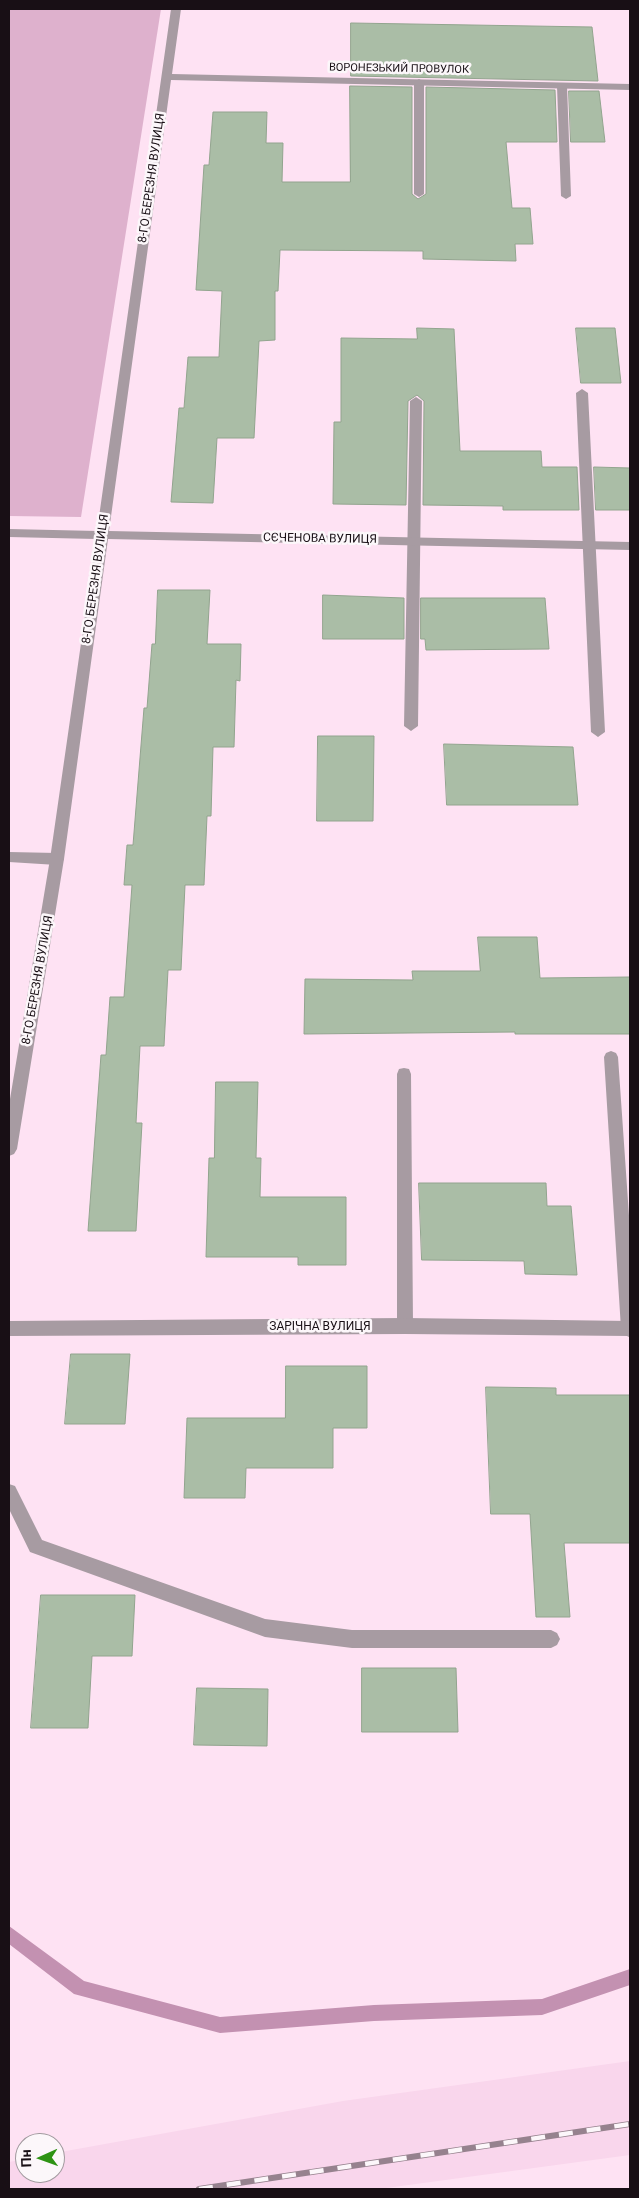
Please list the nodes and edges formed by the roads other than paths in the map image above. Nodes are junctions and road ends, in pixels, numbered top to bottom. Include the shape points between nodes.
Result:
1 (176, 9) edge
2 (167, 77) junction
3 (419, 82) junction
4 (562, 86) junction
5 (630, 87) edge
6 (419, 194) dead end
7 (566, 196) dead end
8 (582, 393) dead end
9 (416, 401) dead end
10 (9, 533) edge
11 (102, 535) junction
12 (415, 541) junction
13 (588, 545) junction
14 (630, 546) edge
15 (411, 726) dead end
16 (598, 732) dead end
17 (9, 857) edge
18 (57, 859) junction
19 (611, 1057) dead end
20 (404, 1074) dead end
21 (9, 1149) edge
22 (405, 1326) junction
23 (9, 1329) edge
24 (630, 1329) edge
25 (9, 1492) edge
26 (551, 1639) dead end

1 - 2 street, 8-ГО БЕРЕЗНЯ ВУЛИЦЯ
2 - 3 street, ВОРОНЕЗЬКИЙ ПРОВУЛОК
2 - 11 street, 8-ГО БЕРЕЗНЯ ВУЛИЦЯ
3 - 4 street, ВОРОНЕЗЬКИЙ ПРОВУЛОК
3 - 6 street
4 - 5 street, ВОРОНЕЗЬКИЙ ПРОВУЛОК
4 - 7 street
8 - 13 street
9 - 12 street
10 - 11 street, СЄЧЕНОВА ВУЛИЦЯ
11 - 12 street, СЄЧЕНОВА ВУЛИЦЯ
11 - 18 street, 8-ГО БЕРЕЗНЯ ВУЛИЦЯ
12 - 13 street, СЄЧЕНОВА ВУЛИЦЯ
12 - 15 street
13 - 14 street, СЄЧЕНОВА ВУЛИЦЯ
13 - 16 street
17 - 18 street
18 - 21 street, 8-ГО БЕРЕЗНЯ ВУЛИЦЯ
19 - 24 street
20 - 22 street
22 - 23 street, ЗАРІЧНА ВУЛИЦЯ
22 - 24 street, ЗАРІЧНА ВУЛИЦЯ
25 - 26 street via 36,1546 265,1628 352,1639

